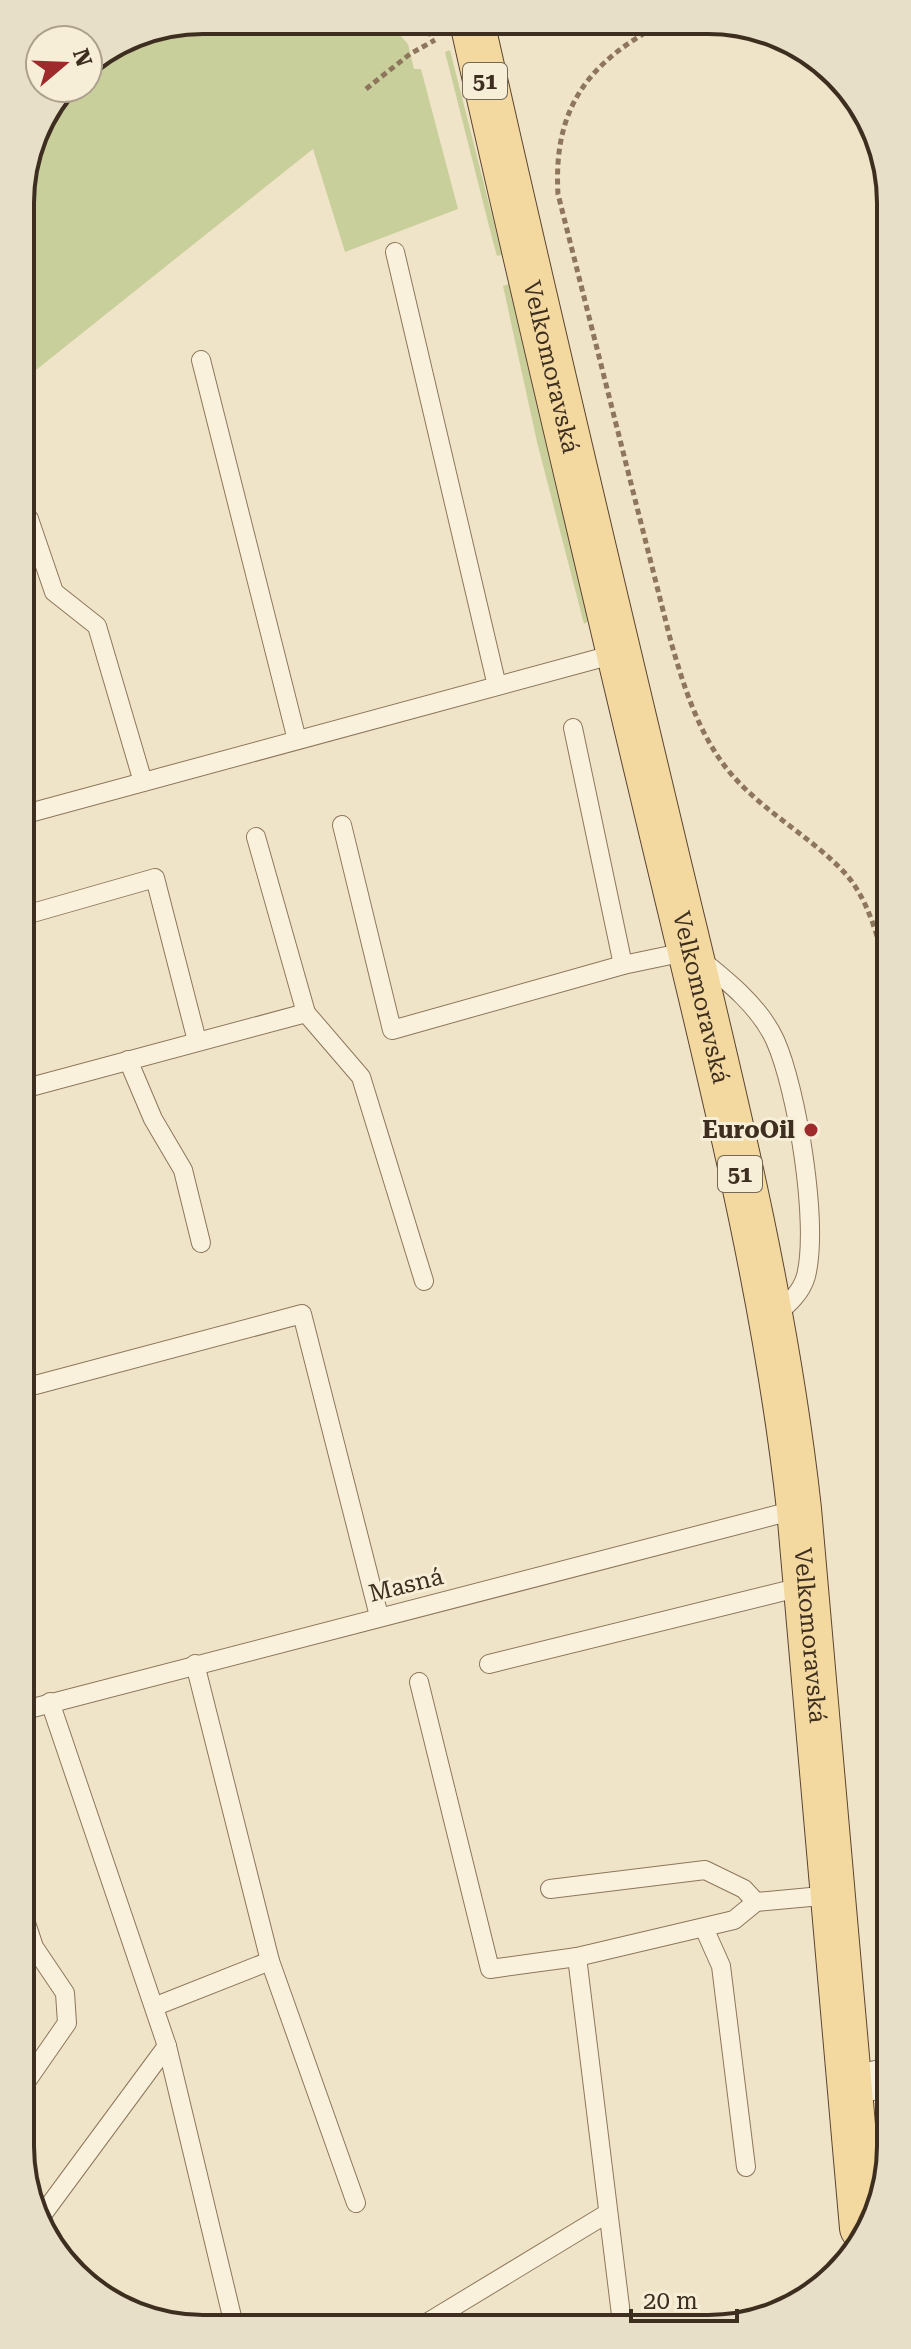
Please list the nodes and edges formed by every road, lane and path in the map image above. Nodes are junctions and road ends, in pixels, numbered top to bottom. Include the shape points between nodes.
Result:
1 (475, 34) edge
2 (647, 34) edge
3 (410, 54) dead end
4 (366, 89) dead end
5 (395, 252) dead end
6 (201, 360) dead end
7 (34, 534) edge
8 (619, 653) junction
9 (497, 686) junction
10 (573, 728) dead end
11 (297, 740) junction
12 (143, 782) junction
13 (34, 812) edge
14 (342, 825) dead end
15 (256, 837) dead end
16 (34, 913) edge
17 (877, 940) edge
18 (690, 951) junction
19 (623, 965) junction
20 (306, 1013) junction
21 (197, 1041) junction
22 (128, 1060) junction
23 (34, 1086) edge
24 (201, 1243) dead end
25 (424, 1281) dead end
26 (772, 1318) junction
27 (34, 1385) edge
28 (799, 1509) junction
29 (805, 1586) junction
30 (379, 1616) junction
31 (195, 1664) junction
32 (489, 1664) dead end
33 (419, 1682) dead end
34 (50, 1702) junction
35 (34, 1707) edge
36 (550, 1889) dead end
37 (832, 1895) junction
38 (756, 1902) junction
39 (704, 1928) junction
40 (34, 1947) edge
41 (577, 1957) junction
42 (270, 1961) junction
43 (156, 2006) junction
44 (167, 2046) junction
45 (34, 2070) edge
46 (877, 2080) edge
47 (849, 2086) junction
48 (746, 2167) dead end
49 (356, 2203) dead end
50 (608, 2213) junction
51 (48, 2214) edge
52 (861, 2217) edge
53 (232, 2315) edge
54 (440, 2315) edge
55 (621, 2315) edge

1 - 8 main road, Velkomoravská / 51
2 - 17 path via 598,69 575,97 559,139 558,194 671,642 693,710 726,768 758,803 852,882
3 - 4 path
5 - 9 lane
6 - 11 lane
7 - 12 lane via 54,592 97,626
8 - 9 lane
8 - 18 main road, Velkomoravská / 51
9 - 11 lane
10 - 19 lane
11 - 12 lane
12 - 13 lane
14 - 19 lane via 392,1030
15 - 20 lane
16 - 21 lane via 155,878
18 - 19 lane
18 - 26 main road, Velkomoravská / 51
18 - 26 lane via 750,1003 774,1038 787,1077 810,1236 806,1277 794,1299
20 - 21 lane
20 - 25 lane via 361,1077
21 - 22 lane
22 - 23 lane
22 - 24 lane via 153,1119 183,1170
26 - 28 main road, Velkomoravská / 51
27 - 30 lane via 302,1314
28 - 29 main road, Velkomoravská / 51
28 - 30 lane, Masná
29 - 32 lane
29 - 37 main road, Velkomoravská / 51
30 - 31 lane, Masná
31 - 34 lane, Masná
31 - 42 lane
33 - 41 lane via 490,1969
34 - 35 lane, Masná
34 - 43 lane
36 - 38 lane via 705,1870 744,1889
37 - 38 lane
37 - 47 main road, Velkomoravská / 51
38 - 39 lane via 734,1920
39 - 41 lane
39 - 48 lane via 721,1966
40 - 45 lane via 65,1993 67,2023
41 - 50 lane
42 - 43 lane
42 - 49 lane
43 - 44 lane
44 - 51 lane
44 - 53 lane
46 - 47 street
47 - 52 main road, Velkomoravská / 51
50 - 54 lane
50 - 55 lane

